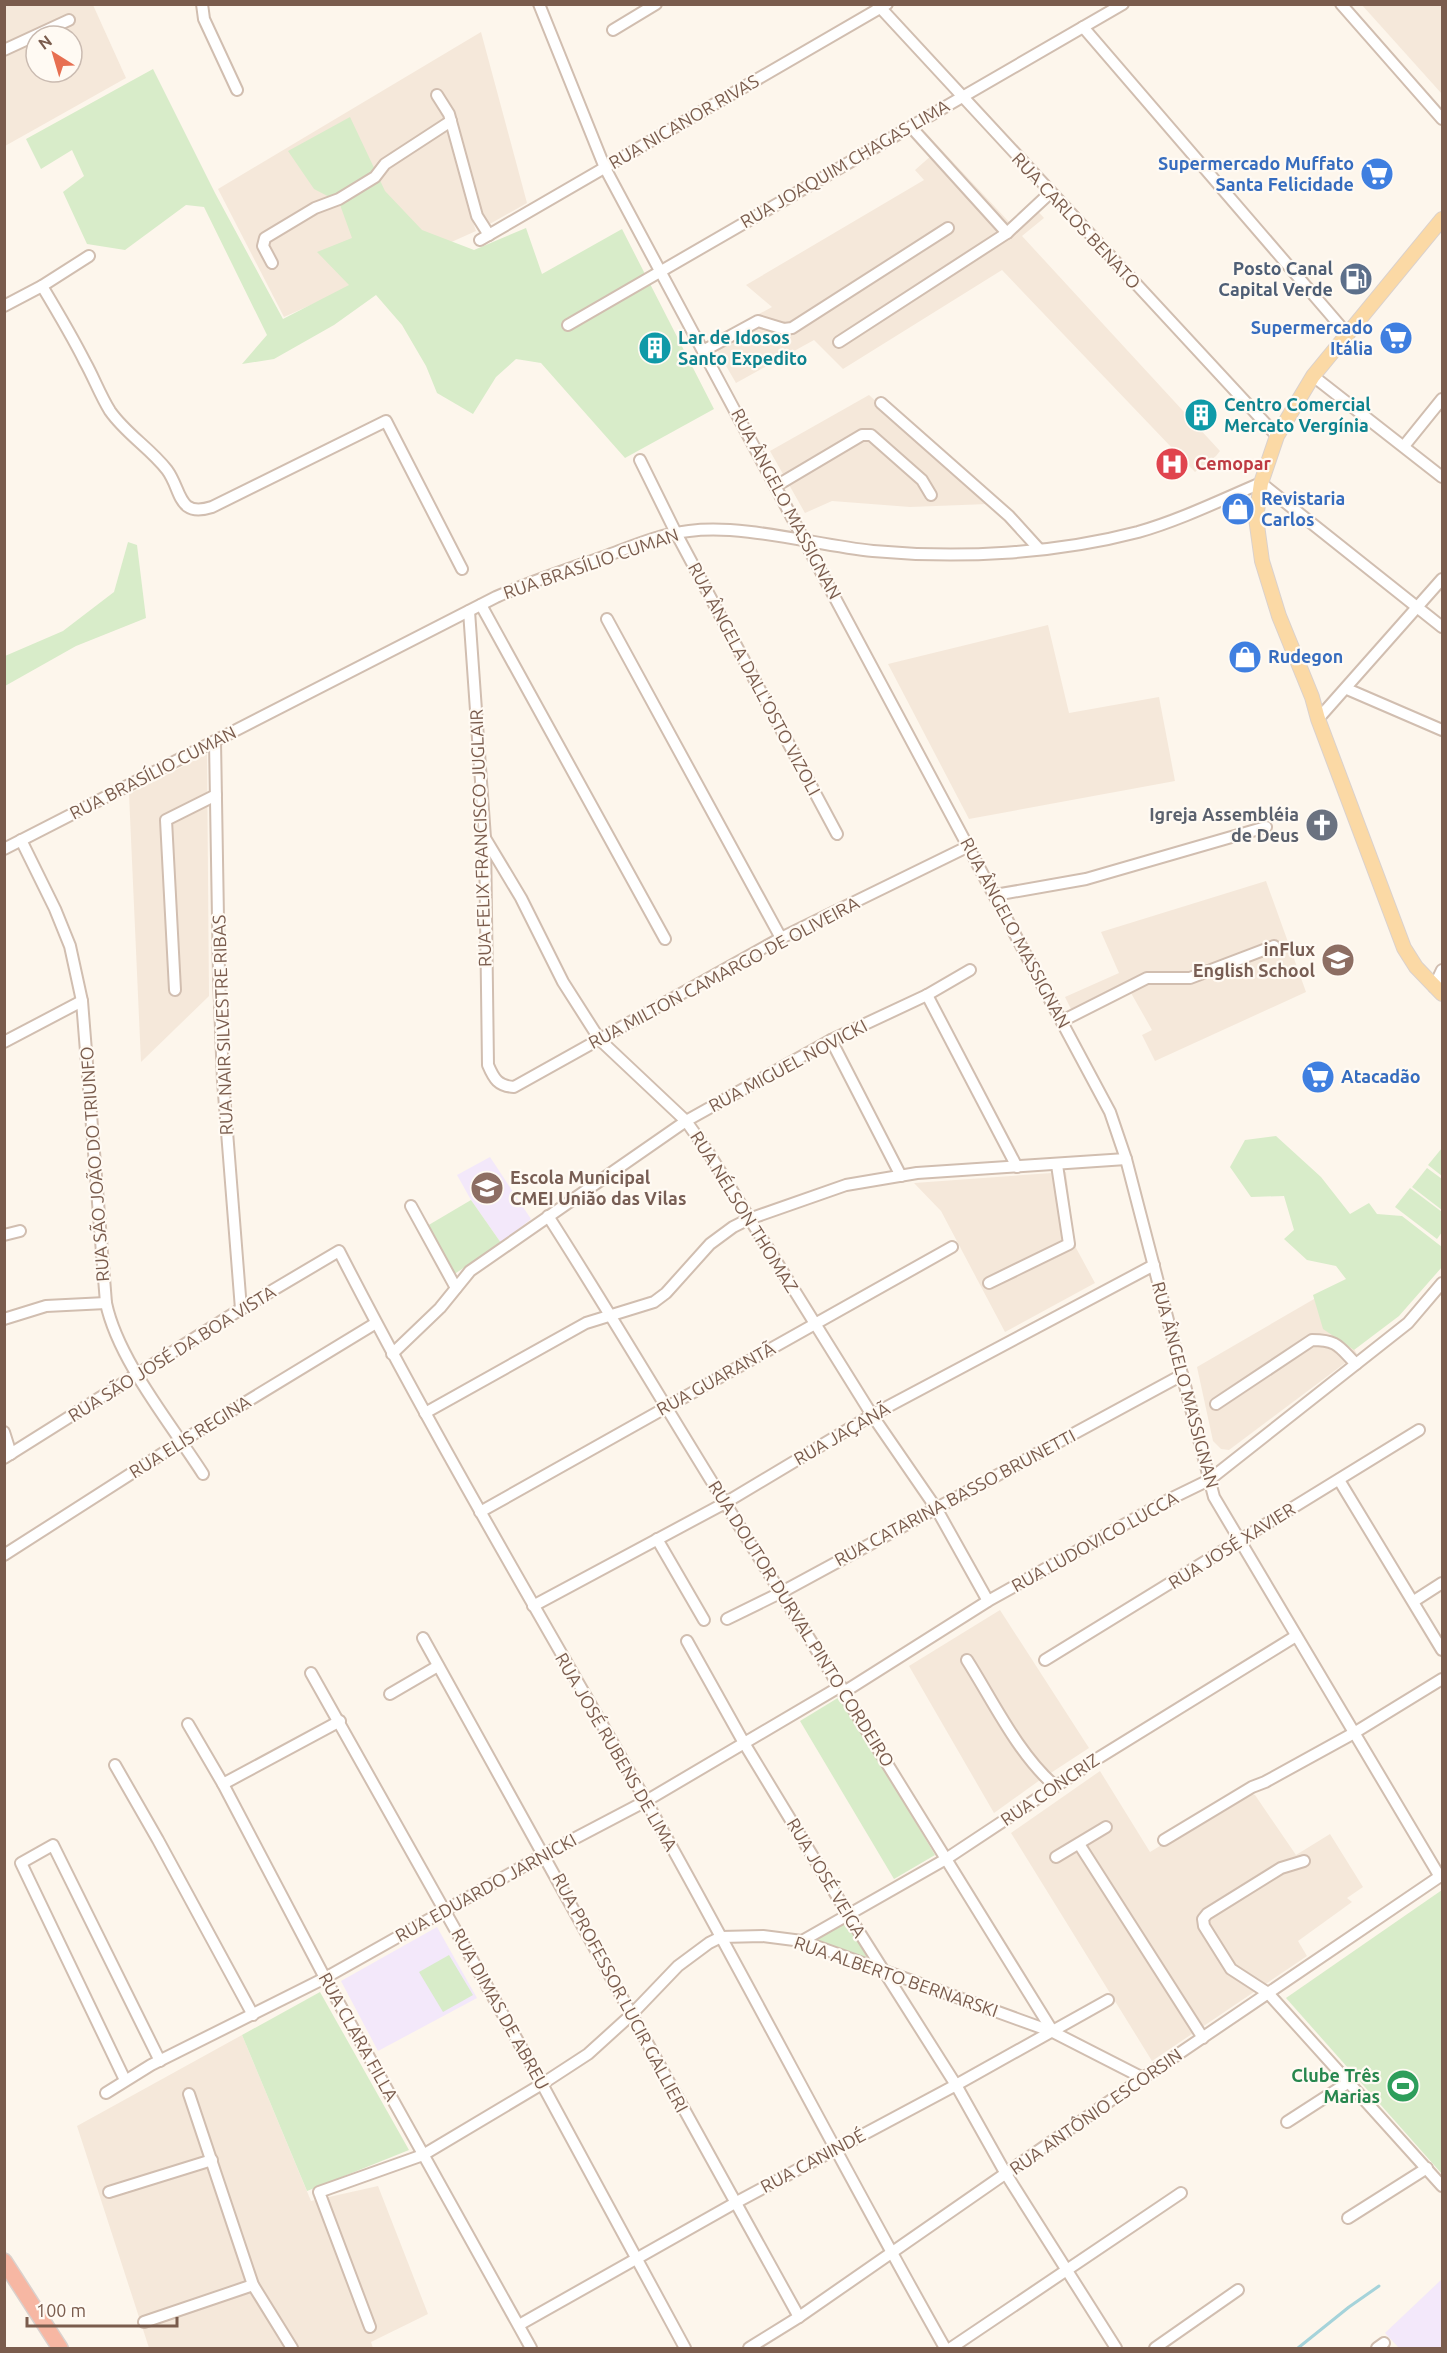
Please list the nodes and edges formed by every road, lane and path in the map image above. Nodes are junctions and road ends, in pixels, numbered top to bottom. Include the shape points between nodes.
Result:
1 (202, 4) edge
2 (539, 4) edge
3 (656, 4) edge
4 (1123, 4) edge
5 (1341, 4) edge
6 (881, 6) edge
7 (69, 20) dead end
8 (1083, 27) junction
9 (613, 30) dead end
10 (4, 50) edge
11 (237, 90) dead end
12 (437, 95) dead end
13 (961, 98) junction
14 (1443, 119) edge
15 (451, 121) junction
16 (911, 127) junction
17 (605, 168) junction
18 (1050, 193) junction
19 (1443, 219) edge
20 (948, 228) dead end
21 (1007, 233) junction
22 (89, 256) dead end
23 (272, 263) dead end
24 (660, 271) junction
25 (42, 286) junction
26 (4, 306) edge
27 (568, 325) dead end
28 (1348, 334) junction
29 (839, 342) dead end
30 (704, 351) junction
31 (1313, 376) junction
32 (1443, 399) edge
33 (881, 403) dead end
34 (1277, 436) junction
35 (1404, 446) junction
36 (640, 460) dead end
37 (1443, 477) edge
38 (1261, 483) junction
39 (776, 486) junction
40 (931, 495) dead end
41 (676, 533) junction
42 (807, 542) junction
43 (1039, 549) junction
44 (462, 570) dead end
45 (1443, 579) edge
46 (481, 605) junction
47 (1419, 607) junction
48 (469, 611) junction
49 (607, 619) dead end
50 (1443, 627) edge
51 (1347, 689) junction
52 (1318, 719) junction
53 (1443, 730) edge
54 (215, 741) junction
55 (216, 795) junction
56 (1266, 827) dead end
57 (837, 834) dead end
58 (485, 838) junction
59 (21, 840) junction
60 (969, 846) junction
61 (4, 849) edge
62 (995, 895) junction
63 (781, 938) junction
64 (665, 939) dead end
65 (1274, 946) dead end
66 (970, 970) dead end
67 (1443, 970) edge
68 (176, 990) dead end
69 (1438, 990) edge
70 (927, 995) junction
71 (82, 1001) junction
72 (1062, 1021) junction
73 (600, 1040) junction
74 (831, 1040) junction
75 (4, 1042) edge
76 (488, 1065) joint
77 (686, 1121) junction
78 (1126, 1160) junction
79 (1057, 1165) junction
80 (1017, 1167) junction
81 (901, 1176) junction
82 (411, 1206) dead end
83 (548, 1216) junction
84 (749, 1219) junction
85 (20, 1231) dead end
86 (4, 1236) edge
87 (952, 1247) dead end
88 (339, 1251) joint
89 (1154, 1265) junction
90 (989, 1283) dead end
91 (1443, 1283) edge
92 (456, 1288) junction
93 (105, 1304) junction
94 (241, 1309) junction
95 (611, 1313) junction
96 (4, 1319) edge
97 (376, 1323) junction
98 (815, 1324) junction
99 (392, 1354) junction
100 (1356, 1364) junction
101 (138, 1375) junction
102 (1182, 1375) junction
103 (1216, 1404) dead end
104 (668, 1407) junction
105 (425, 1413) junction
106 (873, 1415) junction
107 (1419, 1430) dead end
108 (4, 1432) edge
109 (182, 1441) junction
110 (8, 1456) edge
111 (203, 1474) dead end
112 (1209, 1480) junction
113 (1339, 1480) junction
114 (725, 1503) junction
115 (936, 1508) junction
116 (480, 1512) junction
117 (657, 1539) junction
118 (1240, 1542) junction
119 (4, 1555) edge
120 (1443, 1583) edge
121 (782, 1592) junction
122 (988, 1601) junction
123 (1414, 1601) junction
124 (533, 1606) junction
125 (727, 1619) dead end
126 (704, 1620) dead end
127 (1296, 1636) junction
128 (423, 1638) dead end
129 (687, 1641) dead end
130 (1443, 1650) edge
131 (967, 1660) dead end
132 (1045, 1660) dead end
133 (438, 1666) junction
134 (311, 1672) dead end
135 (1443, 1679) edge
136 (842, 1689) junction
137 (390, 1694) dead end
138 (340, 1721) junction
139 (188, 1724) dead end
140 (1354, 1732) junction
141 (744, 1743) junction
142 (115, 1765) dead end
143 (223, 1784) junction
144 (1055, 1786) junction
145 (645, 1801) junction
146 (1106, 1827) dead end
147 (1164, 1840) dead end
148 (1079, 1844) junction
149 (545, 1854) junction
150 (1056, 1857) dead end
151 (946, 1859) junction
152 (1304, 1861) dead end
153 (1442, 1876) edge
154 (446, 1911) junction
155 (849, 1916) junction
156 (721, 1937) junction
157 (802, 1941) junction
158 (884, 1972) junction
159 (324, 1978) junction
160 (1268, 1993) junction
161 (1108, 2000) dead end
162 (253, 2015) junction
163 (631, 2015) junction
164 (1053, 2032) junction
165 (1203, 2038) junction
166 (160, 2061) junction
167 (1143, 2078) junction
168 (125, 2080) junction
169 (1349, 2082) junction
170 (542, 2084) junction
171 (956, 2085) junction
172 (106, 2093) dead end
173 (189, 2094) dead end
174 (1287, 2122) dead end
175 (835, 2148) junction
176 (423, 2155) junction
177 (213, 2160) junction
178 (1427, 2168) junction
179 (1006, 2174) junction
180 (1443, 2186) edge
181 (109, 2192) dead end
182 (1180, 2193) dead end
183 (735, 2203) junction
184 (1348, 2218) dead end
185 (891, 2253) junction
186 (637, 2258) junction
187 (4, 2261) edge
188 (1067, 2270) junction
189 (253, 2284) junction
190 (1238, 2290) dead end
191 (799, 2317) junction
192 (144, 2322) dead end
193 (519, 2325) junction
194 (370, 2327) dead end
195 (60, 2349) edge
196 (292, 2349) edge
197 (531, 2349) edge
198 (685, 2349) edge
199 (749, 2349) edge
200 (945, 2349) edge
201 (951, 2349) edge
202 (1116, 2349) edge
203 (1155, 2349) edge

1 - 11 street via 204,19
2 - 17 street, RUA ÂNGELO MASSIGNAN
3 - 9 street
4 - 8 street, RUA JOAQUIM CHAGAS LIMA
5 - 14 street
6 - 13 street, RUA CARLOS BENATO
6 - 17 street, RUA NICANOR RIVAS
7 - 10 street
8 - 13 street, RUA JOAQUIM CHAGAS LIMA
8 - 28 street
12 - 15 street
13 - 16 street, RUA JOAQUIM CHAGAS LIMA
13 - 18 street, RUA CARLOS BENATO
15 - 17 street, RUA NICANOR RIVAS via 485,237
15 - 23 street via 386,164 375,177 265,238 263,246
16 - 21 street
16 - 24 street, RUA JOAQUIM CHAGAS LIMA
17 - 24 street, RUA ÂNGELO MASSIGNAN
18 - 21 street
18 - 34 street, RUA CARLOS BENATO
19 - 28 main road
20 - 30 street via 792,328 758,321
21 - 29 street
22 - 25 street
24 - 27 street, RUA JOAQUIM CHAGAS LIMA
24 - 30 street, RUA ÂNGELO MASSIGNAN
25 - 26 street
25 - 44 street via 109,409 167,471 188,508 212,507 386,421
28 - 31 main road
30 - 39 street, RUA ÂNGELO MASSIGNAN
31 - 34 main road
31 - 35 street
32 - 35 street
33 - 43 street via 1009,516
34 - 38 main road
35 - 37 street
36 - 41 street, RUA ÂNGELA DALL'OSTO VIZOLI
38 - 43 street, RUA BRASÍLIO CUMAN via 1138,532
38 - 47 street
38 - 52 main road via 1256,518 1262,561
39 - 40 street via 862,435 871,435 922,480
39 - 42 street, RUA ÂNGELO MASSIGNAN
41 - 42 street, RUA BRASÍLIO CUMAN via 722,530
41 - 46 street, RUA BRASÍLIO CUMAN via 530,583
41 - 57 street, RUA ÂNGELA DALL'OSTO VIZOLI
42 - 43 street, RUA BRASÍLIO CUMAN via 907,552
42 - 60 street, RUA ÂNGELO MASSIGNAN
45 - 47 street
46 - 48 street, RUA BRASÍLIO CUMAN
46 - 64 street
47 - 50 street
47 - 51 street
48 - 54 street, RUA BRASÍLIO CUMAN
48 - 58 street, RUA FELIX FRANCISCO JUGLAIR
49 - 63 street
51 - 52 street
51 - 53 street
52 - 69 main road via 1404,948
54 - 55 street, RUA NAIR SILVESTRE RIBAS
54 - 59 street, RUA BRASÍLIO CUMAN
55 - 68 street via 166,820
55 - 94 street, RUA NAIR SILVESTRE RIBAS via 223,1081
56 - 62 street via 1086,879
58 - 73 street, RUA NÉLSON THOMAZ via 521,898 563,982
58 - 76 street, RUA FELIX FRANCISCO JUGLAIR
59 - 61 street, RUA BRASÍLIO CUMAN
59 - 71 street, RUA SÃO JOÃO DO TRIUNFO via 70,946
60 - 62 street, RUA ÂNGELO MASSIGNAN
60 - 63 street, RUA MILTON CAMARGO DE OLIVEIRA
62 - 72 street, RUA ÂNGELO MASSIGNAN
63 - 73 street, RUA MILTON CAMARGO DE OLIVEIRA
65 - 72 street via 1190,978 1147,978
66 - 70 street, RUA MIGUEL NOVICKI
67 - 69 street
70 - 74 street, RUA MIGUEL NOVICKI
70 - 80 street
71 - 75 street
71 - 93 street, RUA SÃO JOÃO DO TRIUNFO
72 - 78 street, RUA ÂNGELO MASSIGNAN via 1110,1112
73 - 76 street, RUA MILTON CAMARGO DE OLIVEIRA via 514,1087 503,1086 494,1079
73 - 77 street, RUA NÉLSON THOMAZ
74 - 77 street, RUA MIGUEL NOVICKI
74 - 81 street
77 - 83 street, RUA MIGUEL NOVICKI
77 - 84 street, RUA NÉLSON THOMAZ
78 - 79 street
78 - 89 street, RUA ÂNGELO MASSIGNAN
79 - 80 street
79 - 90 street via 1069,1244
80 - 81 street
81 - 84 street via 846,1185
82 - 92 street
83 - 92 street, RUA MIGUEL NOVICKI via 470,1271
83 - 95 street, RUA DOUTOR DURVAL PINTO CORDEIRO
84 - 95 street via 710,1244 654,1302
84 - 98 street, RUA NÉLSON THOMAZ
85 - 86 street
87 - 98 street, RUA GUARANTÃ
88 - 94 street, RUA SÃO JOSÉ DA BOA VISTA
88 - 97 street, RUA JOSÉ RUBENS DE LIMA
89 - 102 street, RUA ÂNGELO MASSIGNAN
89 - 106 street, RUA JAÇANÃ
91 - 100 street, RUA LUDOVICO LUCCA via 1408,1323
92 - 99 street, RUA MIGUEL NOVICKI
93 - 96 street via 46,1306
93 - 101 street, RUA SÃO JOÃO DO TRIUNFO via 115,1336
94 - 101 street, RUA SÃO JOSÉ DA BOA VISTA
95 - 104 street, RUA DOUTOR DURVAL PINTO CORDEIRO
95 - 105 street via 586,1323
97 - 99 street, RUA JOSÉ RUBENS DE LIMA
97 - 109 street, RUA ELIS REGINA
98 - 104 street, RUA GUARANTÃ
98 - 106 street, RUA NÉLSON THOMAZ
99 - 105 street, RUA JOSÉ RUBENS DE LIMA
100 - 103 street via 1336,1344 1312,1340
100 - 112 street, RUA LUDOVICO LUCCA
101 - 109 street, RUA SÃO JOÃO DO TRIUNFO
101 - 110 street, RUA SÃO JOSÉ DA BOA VISTA
102 - 112 street, RUA ÂNGELO MASSIGNAN
102 - 115 street, RUA CATARINA BASSO BRUNETTI
104 - 114 street, RUA DOUTOR DURVAL PINTO CORDEIRO
104 - 116 street, RUA GUARANTÃ
105 - 116 street, RUA JOSÉ RUBENS DE LIMA
106 - 114 street, RUA JAÇANÃ
106 - 115 street, RUA NÉLSON THOMAZ
107 - 113 street, RUA JOSÉ XAVIER
108 - 110 street
109 - 111 street, RUA SÃO JOÃO DO TRIUNFO
109 - 119 street, RUA ELIS REGINA
112 - 118 street, RUA ÂNGELO MASSIGNAN
112 - 122 street, RUA LUDOVICO LUCCA
113 - 118 street, RUA JOSÉ XAVIER
113 - 123 street
114 - 117 street, RUA JAÇANÃ
114 - 121 street, RUA DOUTOR DURVAL PINTO CORDEIRO
115 - 121 street, RUA CATARINA BASSO BRUNETTI
115 - 122 street, RUA NÉLSON THOMAZ
116 - 124 street, RUA JOSÉ RUBENS DE LIMA
117 - 124 street, RUA JAÇANÃ
117 - 126 street
118 - 127 street, RUA ÂNGELO MASSIGNAN
118 - 132 street, RUA JOSÉ XAVIER
120 - 123 street
121 - 125 street, RUA CATARINA BASSO BRUNETTI
121 - 136 street, RUA DOUTOR DURVAL PINTO CORDEIRO
122 - 136 street, RUA LUDOVICO LUCCA
123 - 130 street
124 - 145 street, RUA JOSÉ RUBENS DE LIMA
127 - 140 street, RUA ÂNGELO MASSIGNAN
127 - 144 street, RUA CONCRIZ
128 - 133 street, RUA PROFESSOR LUCIR GALLIERI
129 - 141 street, RUA JOSÉ VEIGA
131 - 144 street via 1023,1749
133 - 137 street
133 - 149 street, RUA PROFESSOR LUCIR GALLIERI
134 - 138 street, RUA DIMAS DE ABREU
135 - 140 street
136 - 141 street, RUA EDUARDO JARNICKI
136 - 151 street, RUA DOUTOR DURVAL PINTO CORDEIRO
138 - 143 street
138 - 154 street, RUA DIMAS DE ABREU
139 - 143 street, RUA CLARA FILLA
140 - 147 street
140 - 153 street, RUA ÂNGELO MASSIGNAN
141 - 145 street, RUA EDUARDO JARNICKI
141 - 155 street, RUA JOSÉ VEIGA
142 - 162 street
143 - 159 street, RUA CLARA FILLA
144 - 151 street, RUA CONCRIZ
145 - 149 street, RUA EDUARDO JARNICKI
145 - 156 street, RUA JOSÉ RUBENS DE LIMA
146 - 148 street
148 - 150 street
148 - 165 street
149 - 154 street, RUA EDUARDO JARNICKI
149 - 163 street, RUA PROFESSOR LUCIR GALLIERI
151 - 155 street, RUA CONCRIZ
151 - 164 street, RUA DOUTOR DURVAL PINTO CORDEIRO
152 - 160 street via 1281,1868 1203,1919 1231,1969
153 - 160 street, RUA ANTÔNIO ESCORSIN
154 - 159 street, RUA EDUARDO JARNICKI
154 - 170 street, RUA DIMAS DE ABREU
155 - 157 street, RUA CONCRIZ
155 - 158 street, RUA JOSÉ VEIGA
156 - 157 street, RUA ALBERTO BERNARSKI via 763,1936
156 - 163 street via 678,1965
156 - 175 street, RUA JOSÉ RUBENS DE LIMA
157 - 158 street, RUA ALBERTO BERNARSKI
158 - 164 street, RUA ALBERTO BERNARSKI
158 - 171 street, RUA JOSÉ VEIGA
159 - 162 street, RUA EDUARDO JARNICKI
159 - 176 street, RUA CLARA FILLA
160 - 165 street, RUA ANTÔNIO ESCORSIN
160 - 169 street
161 - 164 street, RUA CANINDÉ
162 - 166 street, RUA EDUARDO JARNICKI
163 - 170 street via 588,2054
163 - 183 street, RUA PROFESSOR LUCIR GALLIERI
164 - 167 street, RUA ALBERTO BERNARSKI
164 - 171 street, RUA CANINDÉ
165 - 167 street, RUA ANTÔNIO ESCORSIN
166 - 168 street, RUA EDUARDO JARNICKI
166 - 168 street via 53,1845 21,1863
167 - 179 street, RUA ANTÔNIO ESCORSIN
168 - 172 street, RUA EDUARDO JARNICKI
169 - 174 street
169 - 178 street
170 - 176 street
170 - 186 street, RUA DIMAS DE ABREU
171 - 175 street, RUA CANINDÉ
171 - 179 street, RUA JOSÉ VEIGA
173 - 177 street
175 - 183 street, RUA CANINDÉ
175 - 185 street, RUA JOSÉ RUBENS DE LIMA
176 - 193 street, RUA CLARA FILLA
176 - 194 street via 319,2192
177 - 181 street
177 - 189 street
178 - 180 street
178 - 184 street
179 - 185 street, RUA ANTÔNIO ESCORSIN
179 - 188 street, RUA JOSÉ VEIGA
182 - 188 street
183 - 186 street, RUA CANINDÉ
183 - 191 street, RUA PROFESSOR LUCIR GALLIERI
185 - 191 street, RUA ANTÔNIO ESCORSIN
185 - 200 street, RUA JOSÉ RUBENS DE LIMA
186 - 193 street, RUA CANINDÉ
186 - 198 street, RUA DIMAS DE ABREU
187 - 195 highway
188 - 201 street
188 - 202 street, RUA JOSÉ VEIGA
189 - 192 street
189 - 196 street
190 - 203 street
191 - 199 street, RUA ANTÔNIO ESCORSIN
193 - 197 street, RUA CLARA FILLA

